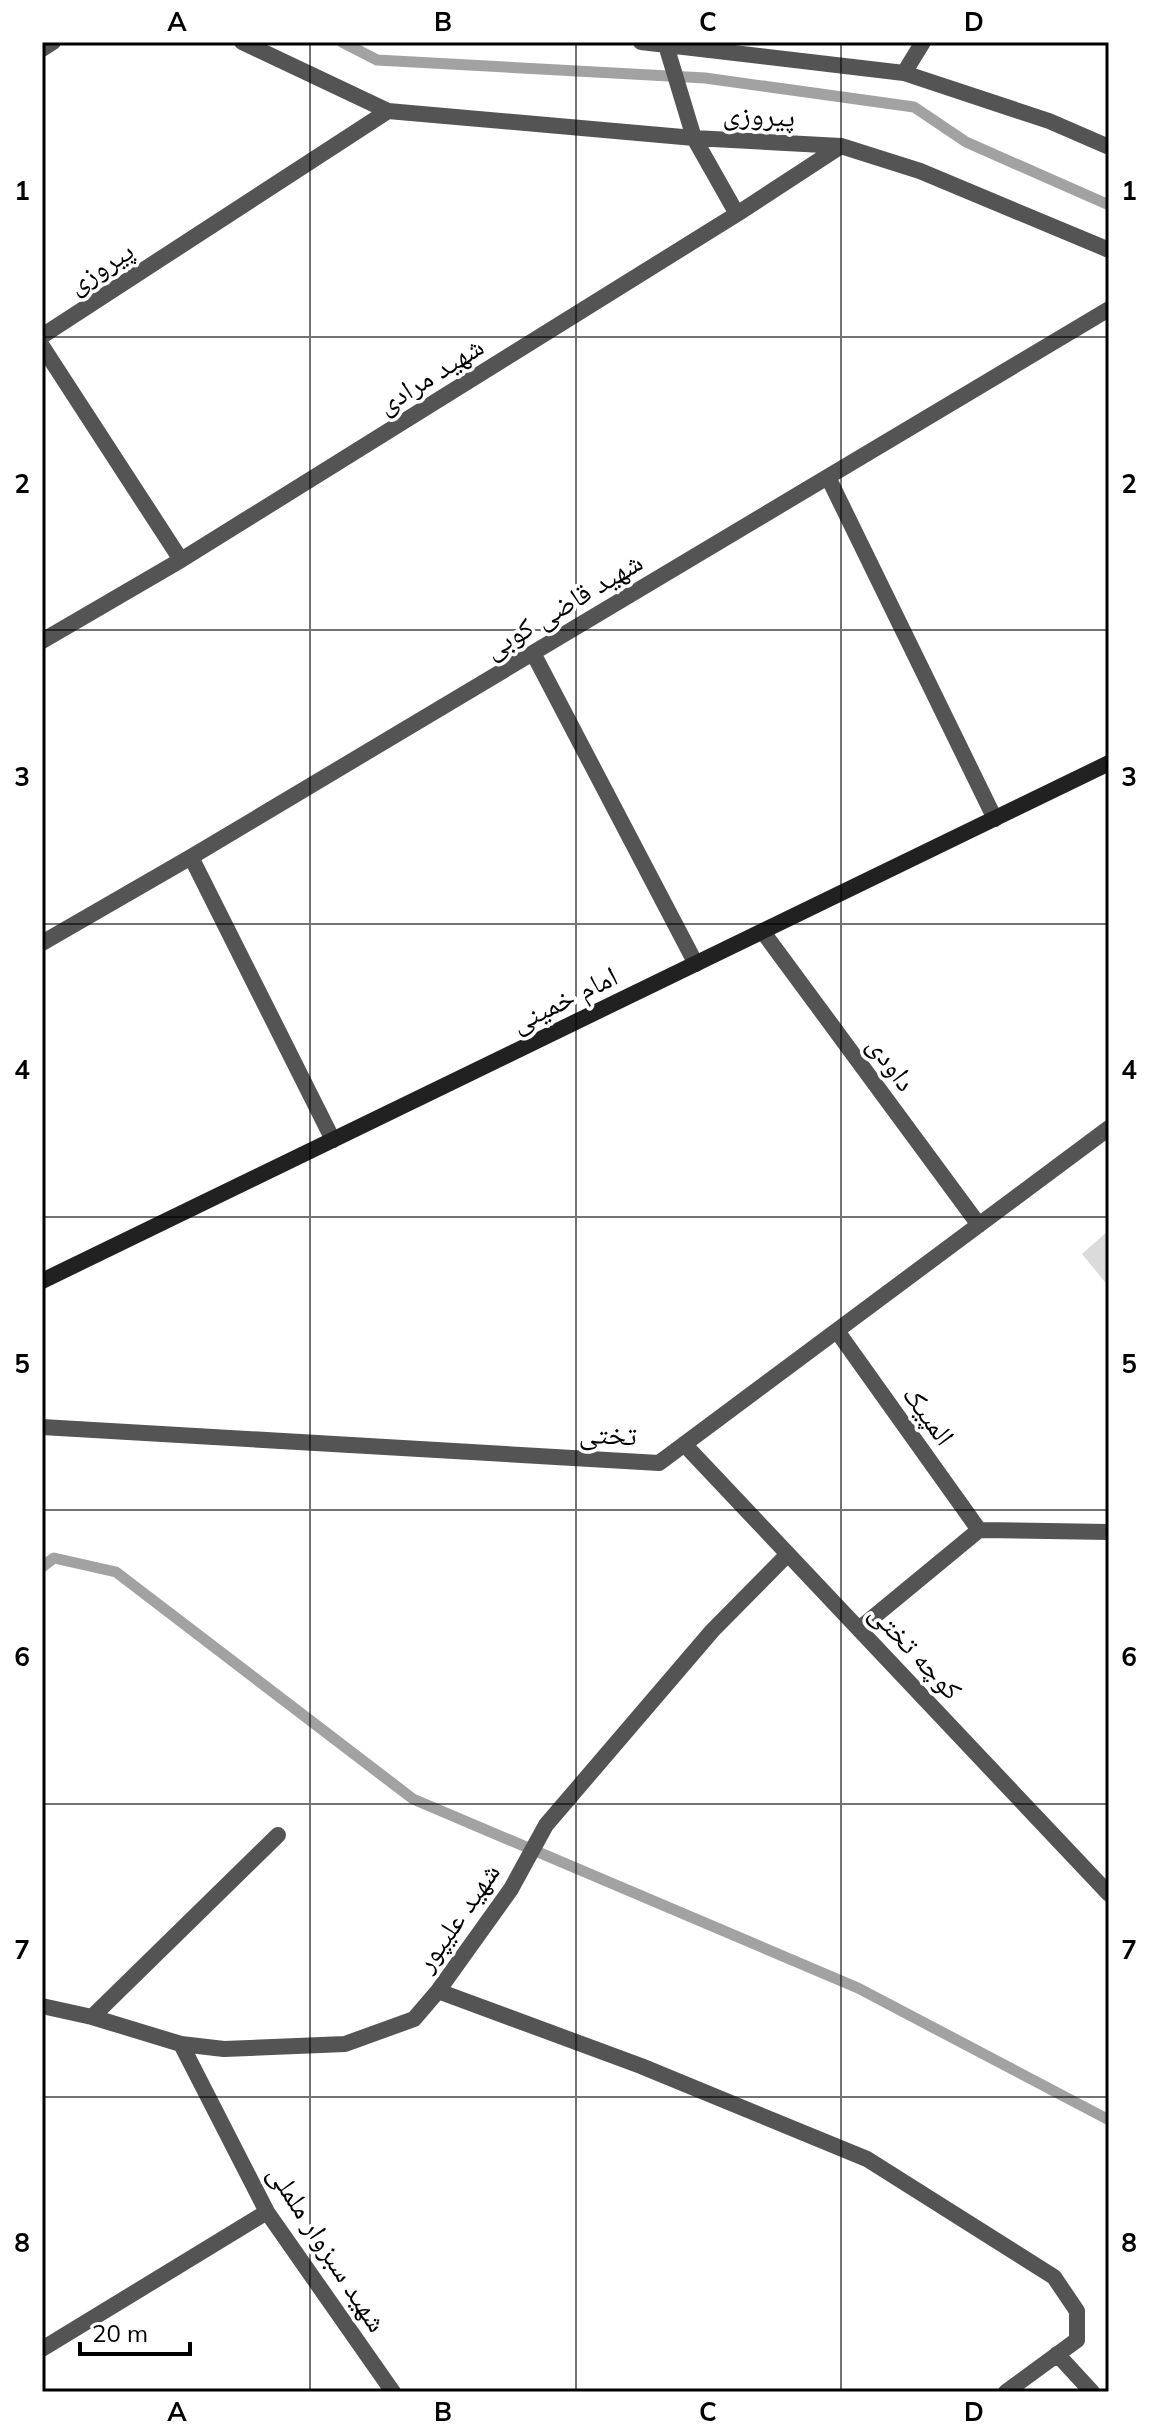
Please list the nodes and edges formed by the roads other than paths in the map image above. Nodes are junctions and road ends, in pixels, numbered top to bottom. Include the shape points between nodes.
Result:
1 (53, 42) edge
2 (242, 42) edge
3 (641, 42) edge
4 (923, 42) edge
5 (666, 43) edge
6 (42, 49) edge
7 (904, 73) junction
8 (388, 111) junction
9 (694, 138) junction
10 (841, 146) junction
11 (1109, 147) edge
12 (737, 214) junction
13 (1109, 250) edge
14 (1109, 309) edge
15 (42, 336) edge
16 (42, 346) edge
17 (828, 477) junction
18 (181, 560) junction
19 (42, 641) edge
20 (533, 653) junction
21 (1109, 763) edge
22 (995, 819) junction
23 (191, 857) junction
24 (763, 932) junction
25 (42, 943) edge
26 (696, 964) junction
27 (1109, 1128) edge
28 (333, 1140) junction
29 (979, 1225) junction
30 (42, 1281) edge
31 (837, 1331) junction
32 (42, 1427) edge
33 (684, 1444) junction
34 (979, 1530) junction
35 (1109, 1532) edge
36 (788, 1554) junction
37 (859, 1629) junction
38 (278, 1835) dead end
39 (1109, 1894) edge
40 (438, 1991) junction
41 (42, 2006) edge
42 (92, 2017) junction
43 (181, 2044) junction
44 (267, 2212) junction
45 (42, 2349) edge
46 (1057, 2354) junction
47 (393, 2392) edge
48 (1006, 2392) edge
49 (1092, 2392) edge

1 - 6 street
2 - 8 street, پیروزی
3 - 5 street, پیروزی
4 - 7 street
5 - 7 street, پیروزی
5 - 9 street
7 - 11 street, پیروزی via 1049,121
8 - 9 street, پیروزی
8 - 15 street, پیروزی
9 - 10 street, پیروزی
9 - 12 street
10 - 12 street, شهید مرادی
10 - 13 street, پیروزی via 920,171
12 - 18 street, شهید مرادی
14 - 17 street, شهید قاضی کوبی
16 - 18 street
17 - 20 street, شهید قاضی کوبی
17 - 22 street
18 - 19 street, شهید مرادی
20 - 23 street, شهید قاضی کوبی
20 - 26 street
21 - 22 main road, امام خمینی
22 - 24 main road, امام خمینی
23 - 25 street, شهید قاضی کوبی
23 - 28 street
24 - 26 main road, امام خمینی
24 - 29 street, داودی
26 - 28 main road, امام خمینی
27 - 29 street, تختی
28 - 30 main road, امام خمینی
29 - 31 street, تختی
31 - 33 street, تختی
31 - 34 street, المپیک
32 - 33 street, تختی via 659,1463
33 - 36 street, کوچه تختی
34 - 35 street
34 - 37 street
36 - 37 street, کوچه تختی
36 - 40 street, شهید علیپور via 712,1631 546,1825 511,1889
37 - 39 street, کوچه تختی
38 - 42 street
40 - 43 street, شهید علیپور via 414,2019 345,2044 224,2049
40 - 46 street via 641,2066 867,2159 1054,2277 1077,2311 1077,2340
41 - 42 street, شهید علیپور
42 - 43 street, شهید علیپور
43 - 44 street, شهید سبزوار ململی
44 - 45 street
44 - 47 street, شهید سبزوار ململی
46 - 48 street
46 - 49 street

